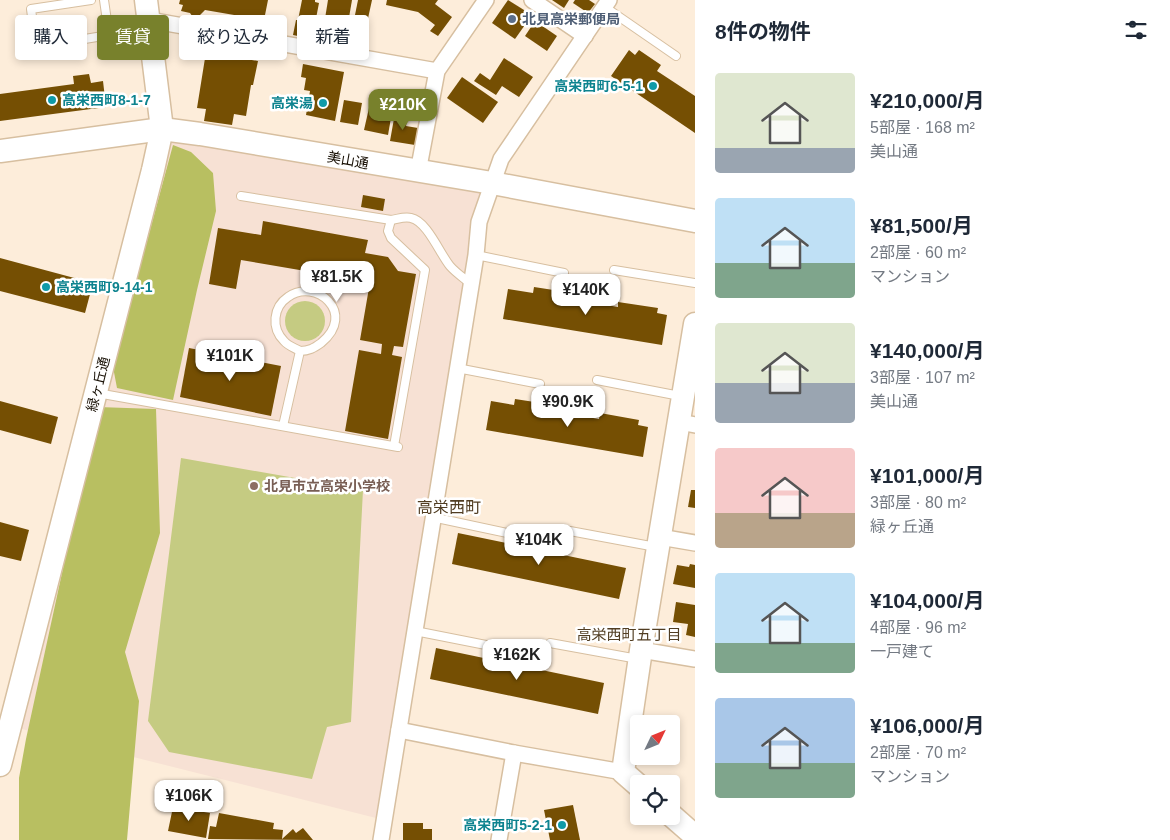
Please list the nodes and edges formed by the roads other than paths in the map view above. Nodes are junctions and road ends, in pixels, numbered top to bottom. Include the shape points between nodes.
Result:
1 (90, 0) edge
2 (104, 0) edge
3 (486, 0) edge
4 (532, 0) edge
5 (607, 3) edge
6 (148, 10) edge
7 (585, 36) junction
8 (676, 56) dead end
9 (437, 71) junction
10 (162, 129) junction
11 (0, 151) edge
12 (418, 172) junction
13 (492, 183) junction
14 (242, 196) dead end
15 (392, 220) junction
16 (695, 221) edge
17 (476, 255) junction
18 (614, 270) dead end
19 (564, 273) dead end
20 (695, 283) edge
21 (471, 284) junction
22 (695, 324) edge
23 (300, 351) junction
24 (457, 368) junction
25 (596, 380) dead end
26 (540, 384) dead end
27 (95, 393) junction
28 (682, 396) junction
29 (687, 424) edge
30 (283, 426) junction
31 (432, 517) junction
32 (570, 531) dead end
33 (516, 535) dead end
34 (659, 542) junction
35 (695, 543) edge
36 (414, 631) junction
37 (550, 643) dead end
38 (496, 647) dead end
39 (640, 655) junction
40 (695, 659) edge
41 (399, 730) junction
42 (514, 753) junction
43 (0, 765) edge
44 (631, 775) edge
45 (630, 779) edge
46 (680, 823) edge
47 (695, 836) edge
48 (381, 840) edge
49 (499, 840) edge

1 - 2 lane via 31,9 36,47 109,35
3 - 9 street
4 - 7 street
5 - 7 street
5 - 8 lane
6 - 9 street
6 - 10 street, 緑ヶ丘通
7 - 13 street via 501,159
9 - 12 street
10 - 11 street, 美山通
10 - 12 street, 美山通
10 - 27 street, 緑ヶ丘通
12 - 13 street, 美山通
13 - 16 street, 美山通
13 - 17 street via 479,222
14 - 15 lane
15 - 21 lane via 412,218 420,224 451,266
15 - 30 lane via 388,231 391,238 425,270 396,447
17 - 19 lane
17 - 21 street
18 - 20 lane
21 - 24 street
22 - 28 street
23 - 23 lane via 284,342 275,324 281,302 304,291 326,298 335,309 336,319 333,331 326,339 308,351
23 - 30 lane
24 - 26 lane
24 - 31 street
25 - 28 lane
27 - 30 lane
27 - 43 street, 緑ヶ丘通
28 - 29 street
29 - 34 street
31 - 33 lane
31 - 36 street
32 - 34 lane
34 - 35 street
34 - 39 street
36 - 38 lane
36 - 41 street
37 - 39 lane
39 - 40 street
39 - 44 street
41 - 42 street
41 - 48 street
42 - 45 street
42 - 49 street
46 - 47 street

